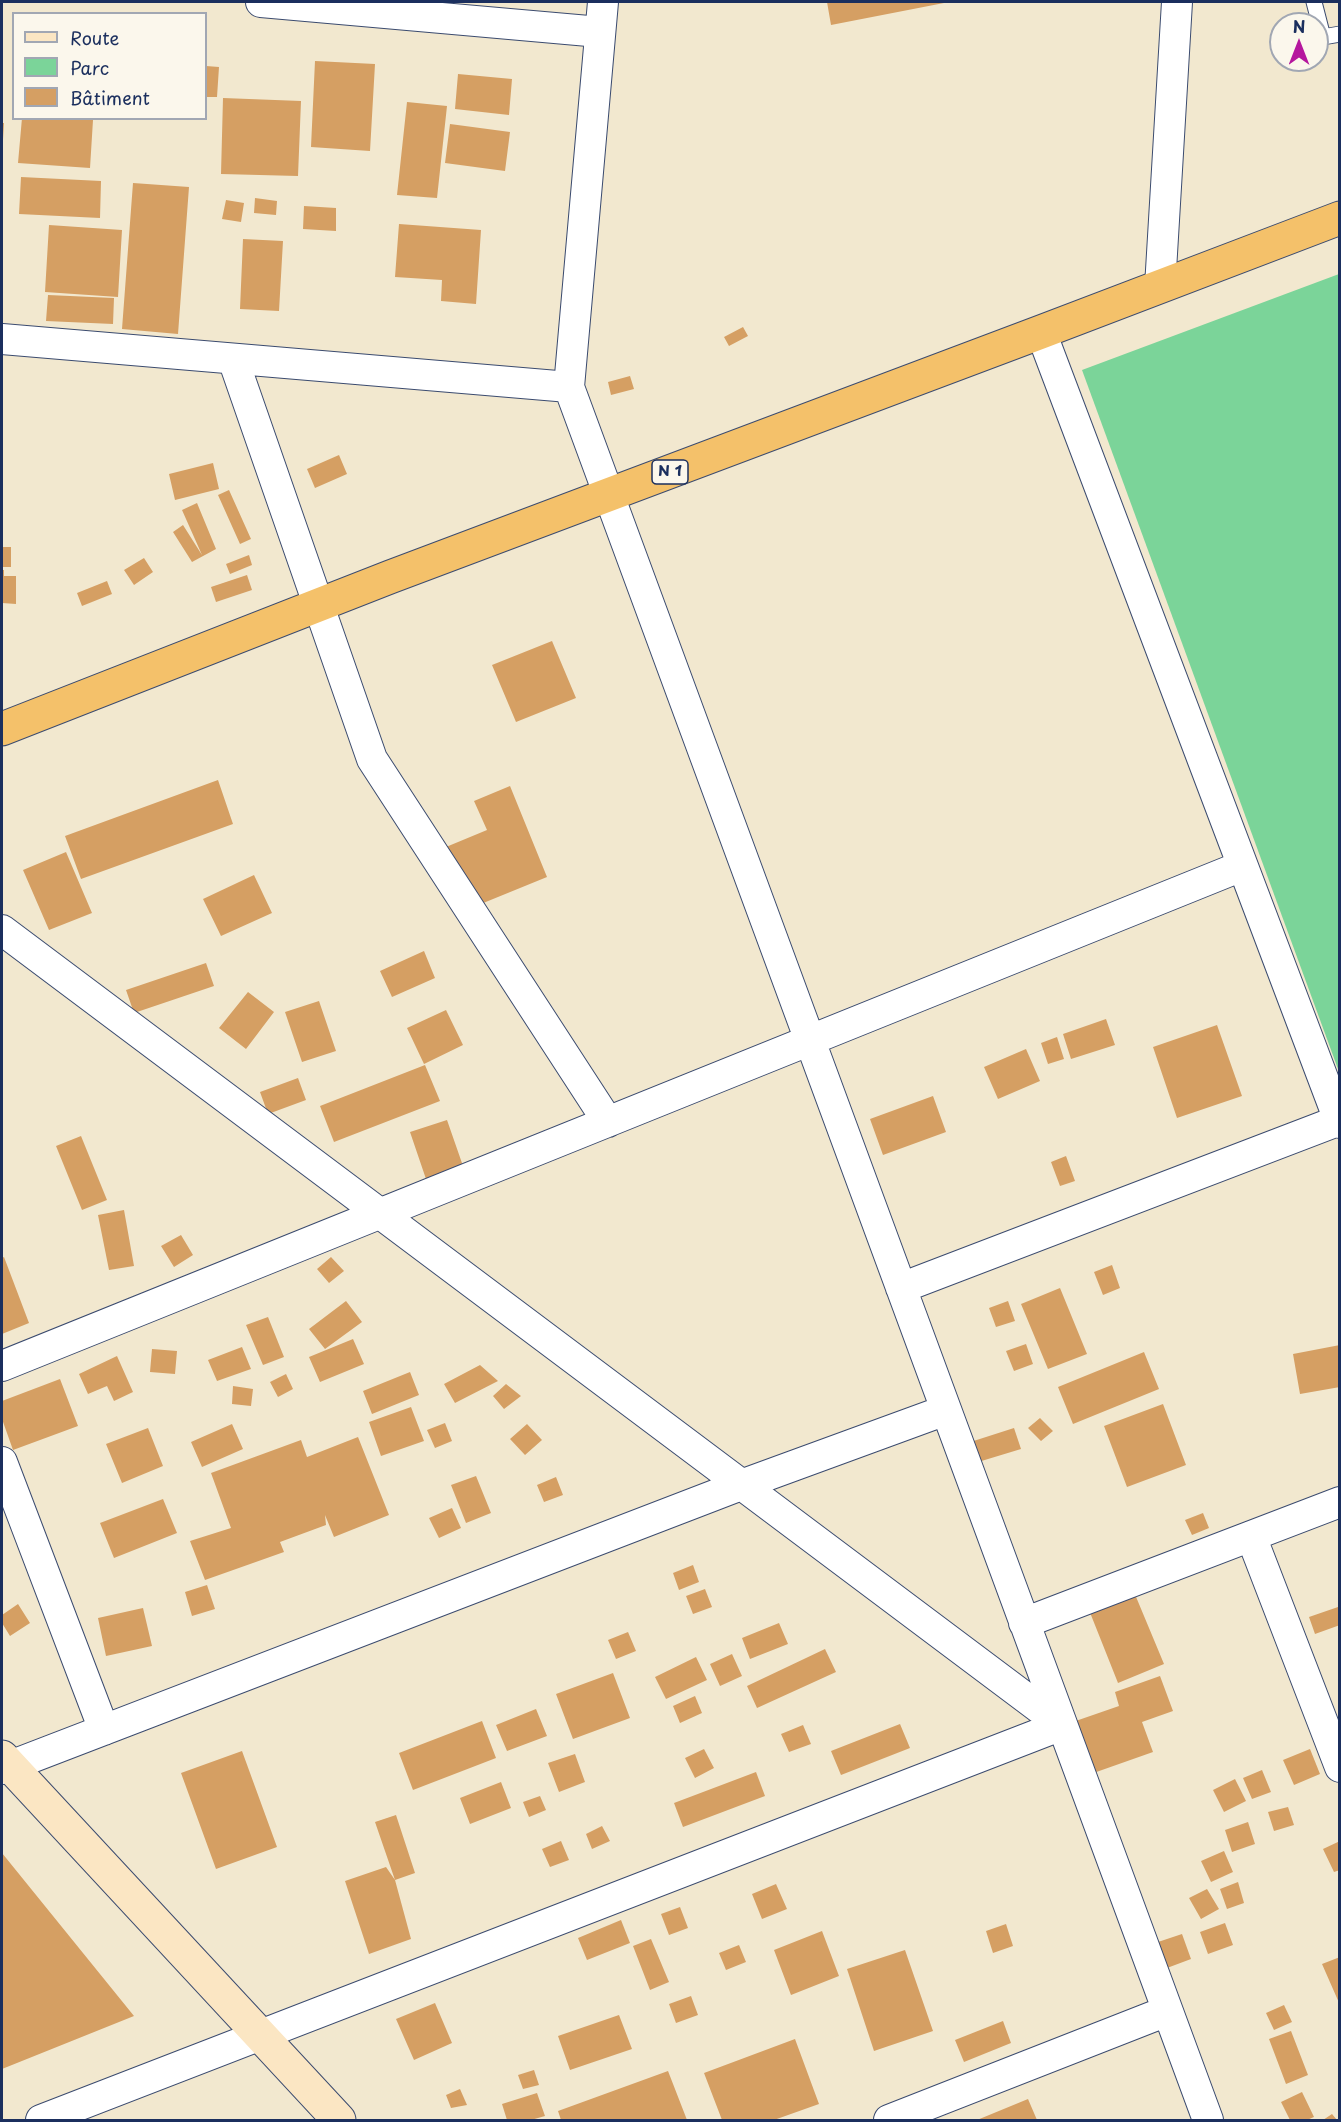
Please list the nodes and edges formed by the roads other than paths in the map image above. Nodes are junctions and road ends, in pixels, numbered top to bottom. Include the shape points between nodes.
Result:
1 (261, 2) edge
2 (603, 2) edge
3 (1177, 2) edge
4 (1314, 2) edge
5 (600, 32) junction
6 (1340, 34) edge
7 (1340, 218) edge
8 (1160, 287) junction
9 (1041, 332) junction
10 (2, 339) edge
11 (233, 359) junction
12 (568, 387) junction
13 (608, 495) junction
14 (318, 605) junction
15 (2, 729) edge
16 (1242, 866) junction
17 (2, 930) edge
18 (809, 1040) junction
19 (1339, 1121) edge
20 (608, 1122) junction
21 (380, 1214) junction
22 (901, 1288) junction
23 (2, 1366) edge
24 (946, 1410) junction
25 (2, 1462) edge
26 (741, 1485) junction
27 (1340, 1502) edge
28 (1251, 1536) junction
29 (1024, 1623) junction
30 (1062, 1725) junction
31 (104, 1730) junction
32 (4, 1764) edge
33 (1340, 1767) edge
34 (1167, 2011) junction
35 (260, 2035) junction
36 (41, 2121) edge
37 (339, 2121) edge
38 (890, 2121) edge
39 (1208, 2121) edge

1 - 5 street
2 - 5 street
3 - 8 street
4 - 6 lane via 1323,37
5 - 12 street
7 - 8 highway, N 1
8 - 9 highway, N 1
9 - 13 highway, N 1
9 - 16 street
10 - 11 street
11 - 12 street
11 - 14 street
12 - 13 street
13 - 14 highway, N 1
13 - 18 street
14 - 15 highway, N 1
14 - 20 street via 372,759
16 - 18 street
16 - 19 street
17 - 21 street
18 - 20 street
18 - 22 street
19 - 22 street
20 - 21 street
21 - 23 street
21 - 26 street
22 - 24 street
24 - 26 street
24 - 29 street
25 - 31 street
26 - 30 street
26 - 31 street
27 - 28 street
28 - 29 street
28 - 33 street
29 - 30 street
30 - 34 street
30 - 35 street
31 - 32 street
32 - 35 main road
34 - 38 street
34 - 39 street
35 - 36 street
35 - 37 main road

